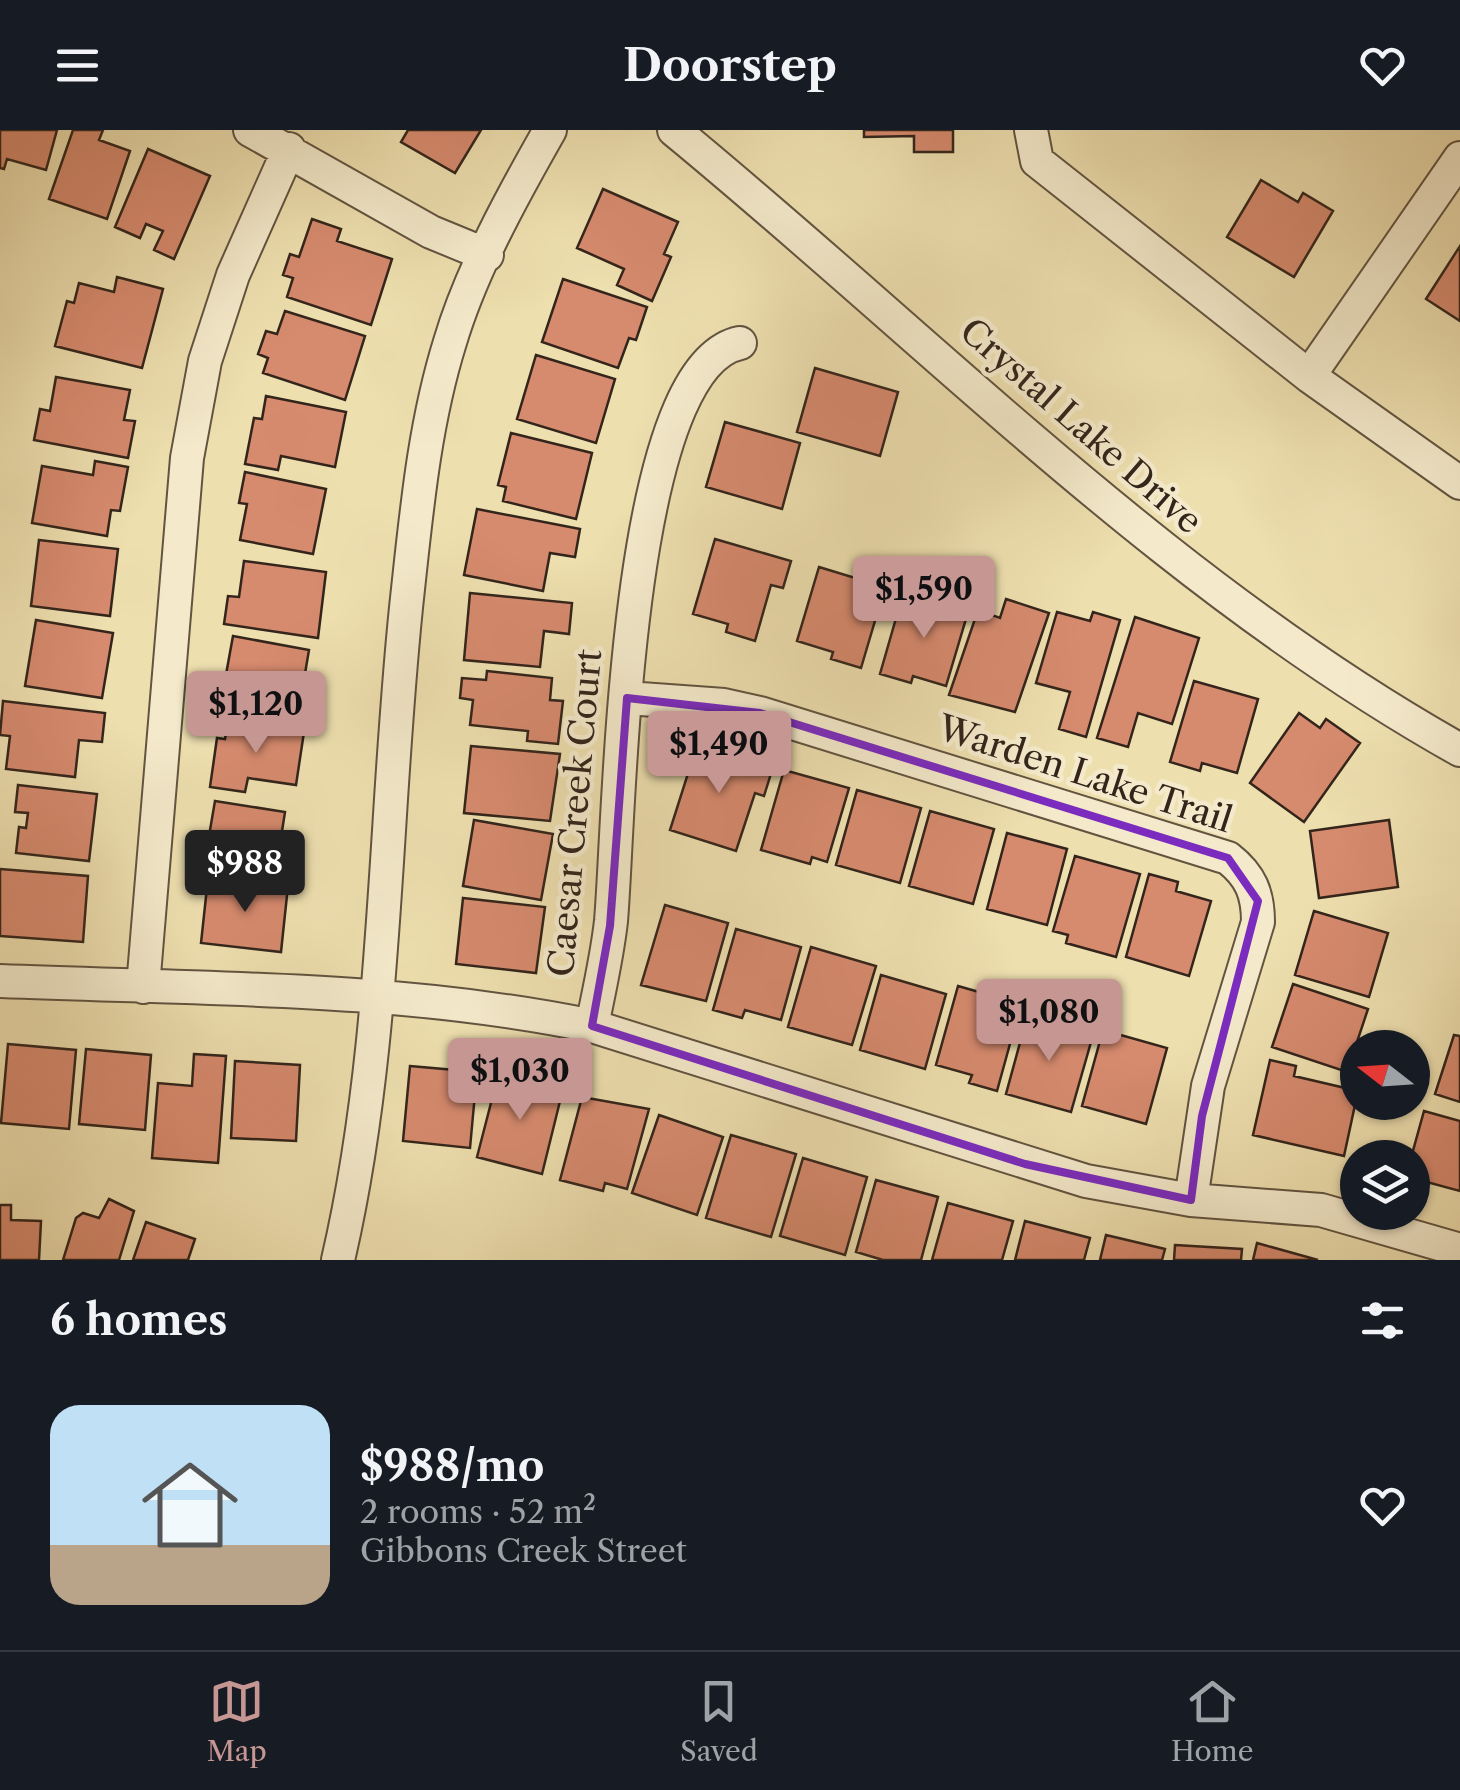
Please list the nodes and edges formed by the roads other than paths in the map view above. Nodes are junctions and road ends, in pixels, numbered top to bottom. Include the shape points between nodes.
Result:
1 (250, 130) edge
2 (550, 130) edge
3 (674, 130) edge
4 (1031, 133) edge
5 (289, 150) junction
6 (1460, 158) edge
7 (487, 255) junction
8 (740, 343) dead end
9 (1309, 376) junction
10 (1460, 483) edge
11 (627, 698) junction
12 (1460, 750) edge
13 (0, 981) edge
14 (143, 987) junction
15 (376, 997) junction
16 (592, 1026) junction
17 (1191, 1200) junction
18 (1460, 1250) edge
19 (338, 1260) edge

1 - 5 street
2 - 7 street
3 - 12 street, Crystal Lake Drive via 1169,556 1303,655
4 - 9 street via 1037,162
5 - 7 street via 431,232
5 - 14 street via 222,310 186,458
6 - 9 street
7 - 15 street via 450,340 420,471 397,685
8 - 11 street, Caesar Creek Court via 724,346 700,367 666,446 641,550
9 - 10 street
11 - 16 street, Caesar Creek Court via 610,926
11 - 17 street, Warden Lake Trail via 760,713 1228,858 1242,869 1258,901 1258,922 1208,1086
13 - 14 street
14 - 15 street
15 - 16 street
15 - 19 street
16 - 17 street via 1025,1164
17 - 18 street via 1321,1210

